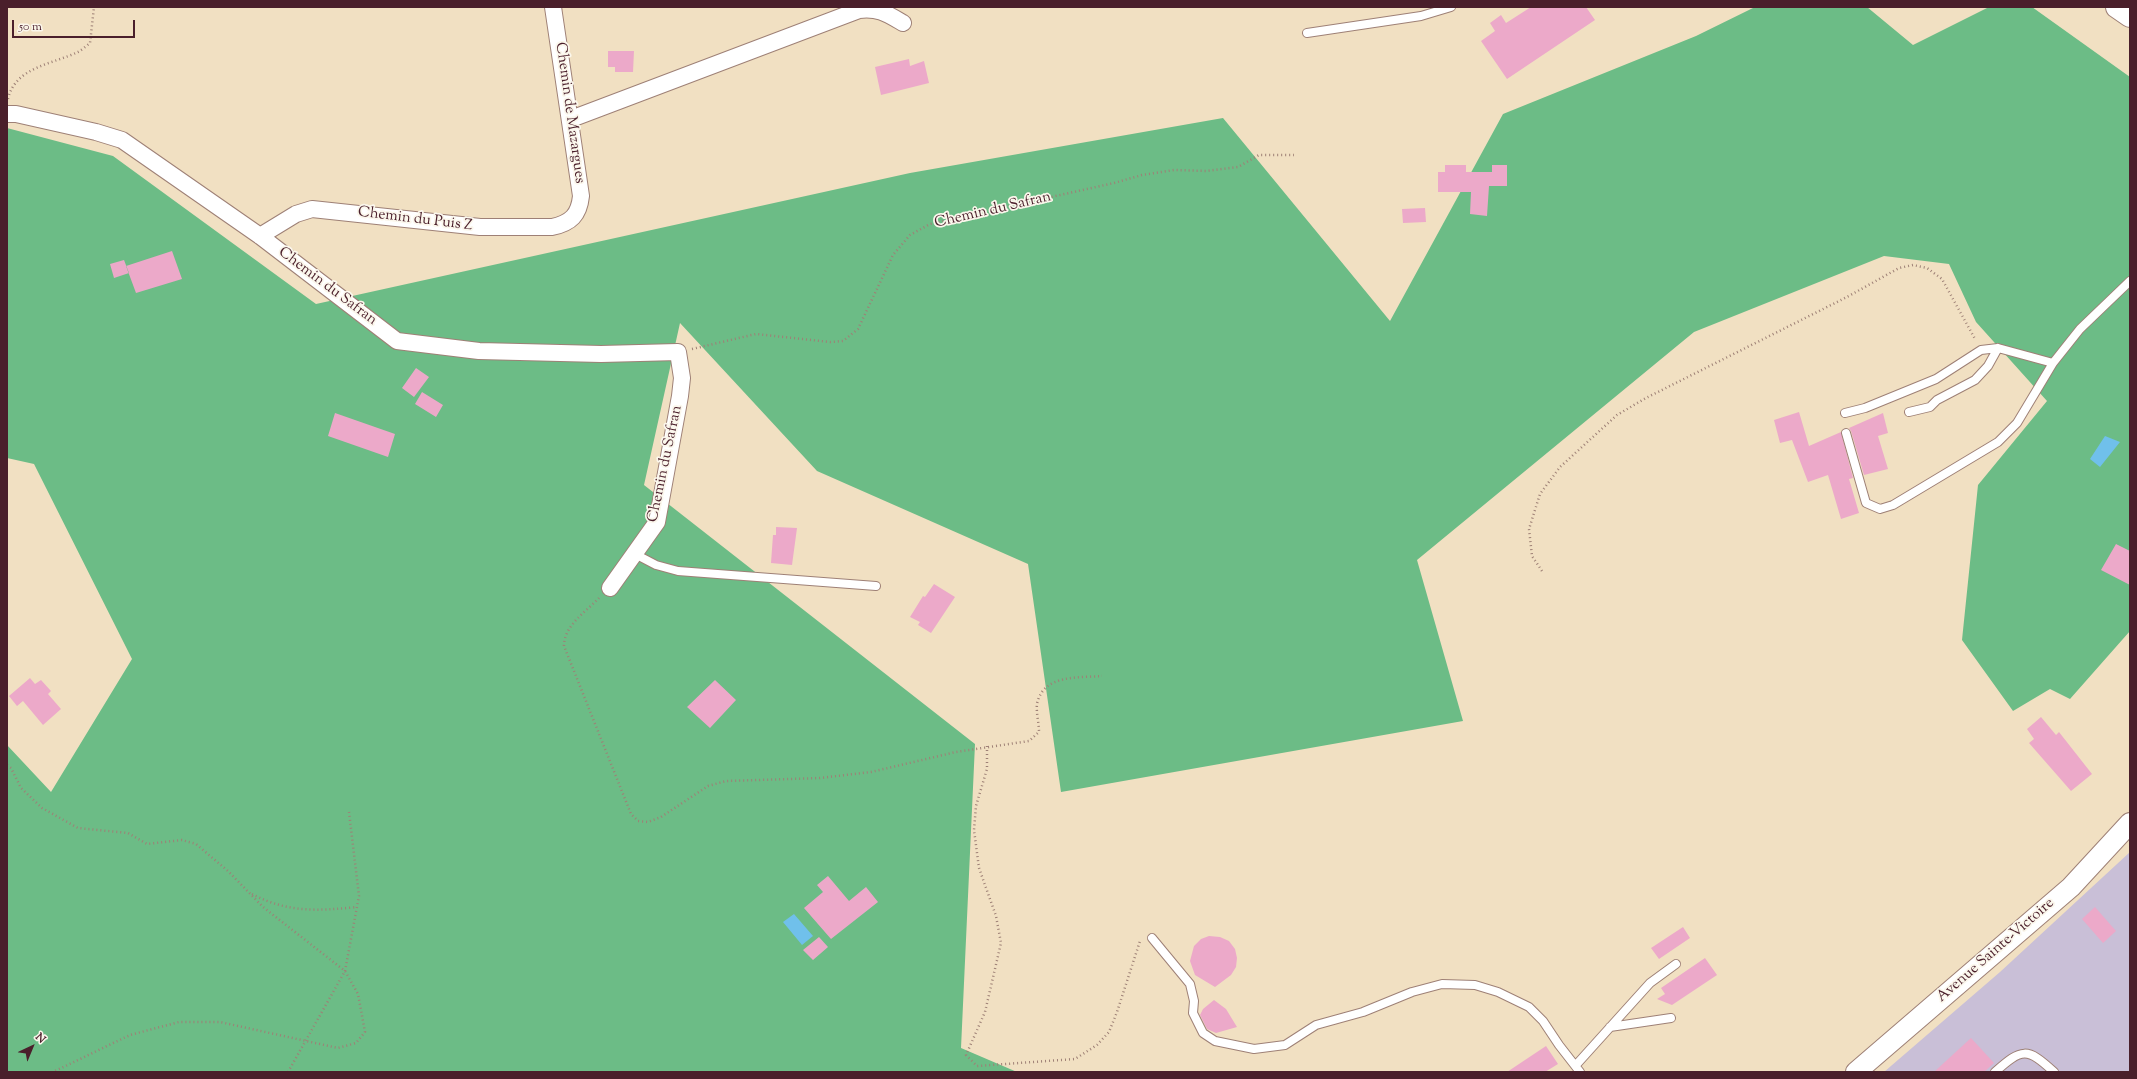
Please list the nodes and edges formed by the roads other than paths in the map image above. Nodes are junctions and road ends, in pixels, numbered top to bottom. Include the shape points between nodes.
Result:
1 (553, 7) edge
2 (1451, 7) edge
3 (2117, 7) edge
4 (2130, 16) edge
5 (903, 23) dead end
6 (1307, 33) dead end
7 (7, 114) edge
8 (570, 119) junction
9 (574, 217) joint
10 (260, 236) junction
11 (2130, 281) edge
12 (1998, 348) junction
13 (2053, 363) junction
14 (1910, 412) dead end
15 (1845, 413) dead end
16 (1846, 433) dead end
17 (635, 554) junction
18 (876, 586) dead end
19 (610, 588) road end
20 (2130, 823) edge
21 (1152, 938) road end
22 (1676, 964) dead end
23 (1670, 1018) dead end
24 (1610, 1028) junction
25 (1578, 1069) edge
26 (1856, 1072) edge
27 (1995, 1072) edge
28 (2054, 1072) edge

1 - 8 street, Chemin de Mazargues
2 - 6 lane via 1421,16
3 - 4 main road
5 - 8 street via 873,8 859,10
7 - 10 street, Chemin du Safran via 96,132 122,140
8 - 9 street, Chemin de Mazargues via 581,196 580,208
9 - 10 street, Chemin du Puis Z via 562,225 552,227 480,227 312,209 296,214
10 - 17 street, Chemin du Safran via 397,341 480,351 602,354 678,352 682,378 680,396 657,522
11 - 13 lane via 2080,329
12 - 13 lane
12 - 14 lane via 1988,366 1975,380 1937,400 1930,407
12 - 15 lane via 1981,350 1936,379 1866,408
13 - 16 lane via 2017,423 1998,442 1893,505 1880,509 1866,503
17 - 18 lane via 656,565 678,571
17 - 19 street, Chemin du Safran
20 - 26 street, Avenue Sainte-Victoire via 2070,887
21 - 25 lane via 1190,984 1194,1001 1193,1013 1203,1033 1215,1041 1254,1049 1285,1044 1316,1025 1363,1012 1412,992 1442,984 1475,985 1498,992 1529,1007 1543,1021
22 - 24 lane via 1650,983
23 - 24 lane
24 - 25 lane
27 - 28 lane via 2013,1056 2029,1053 2039,1058

